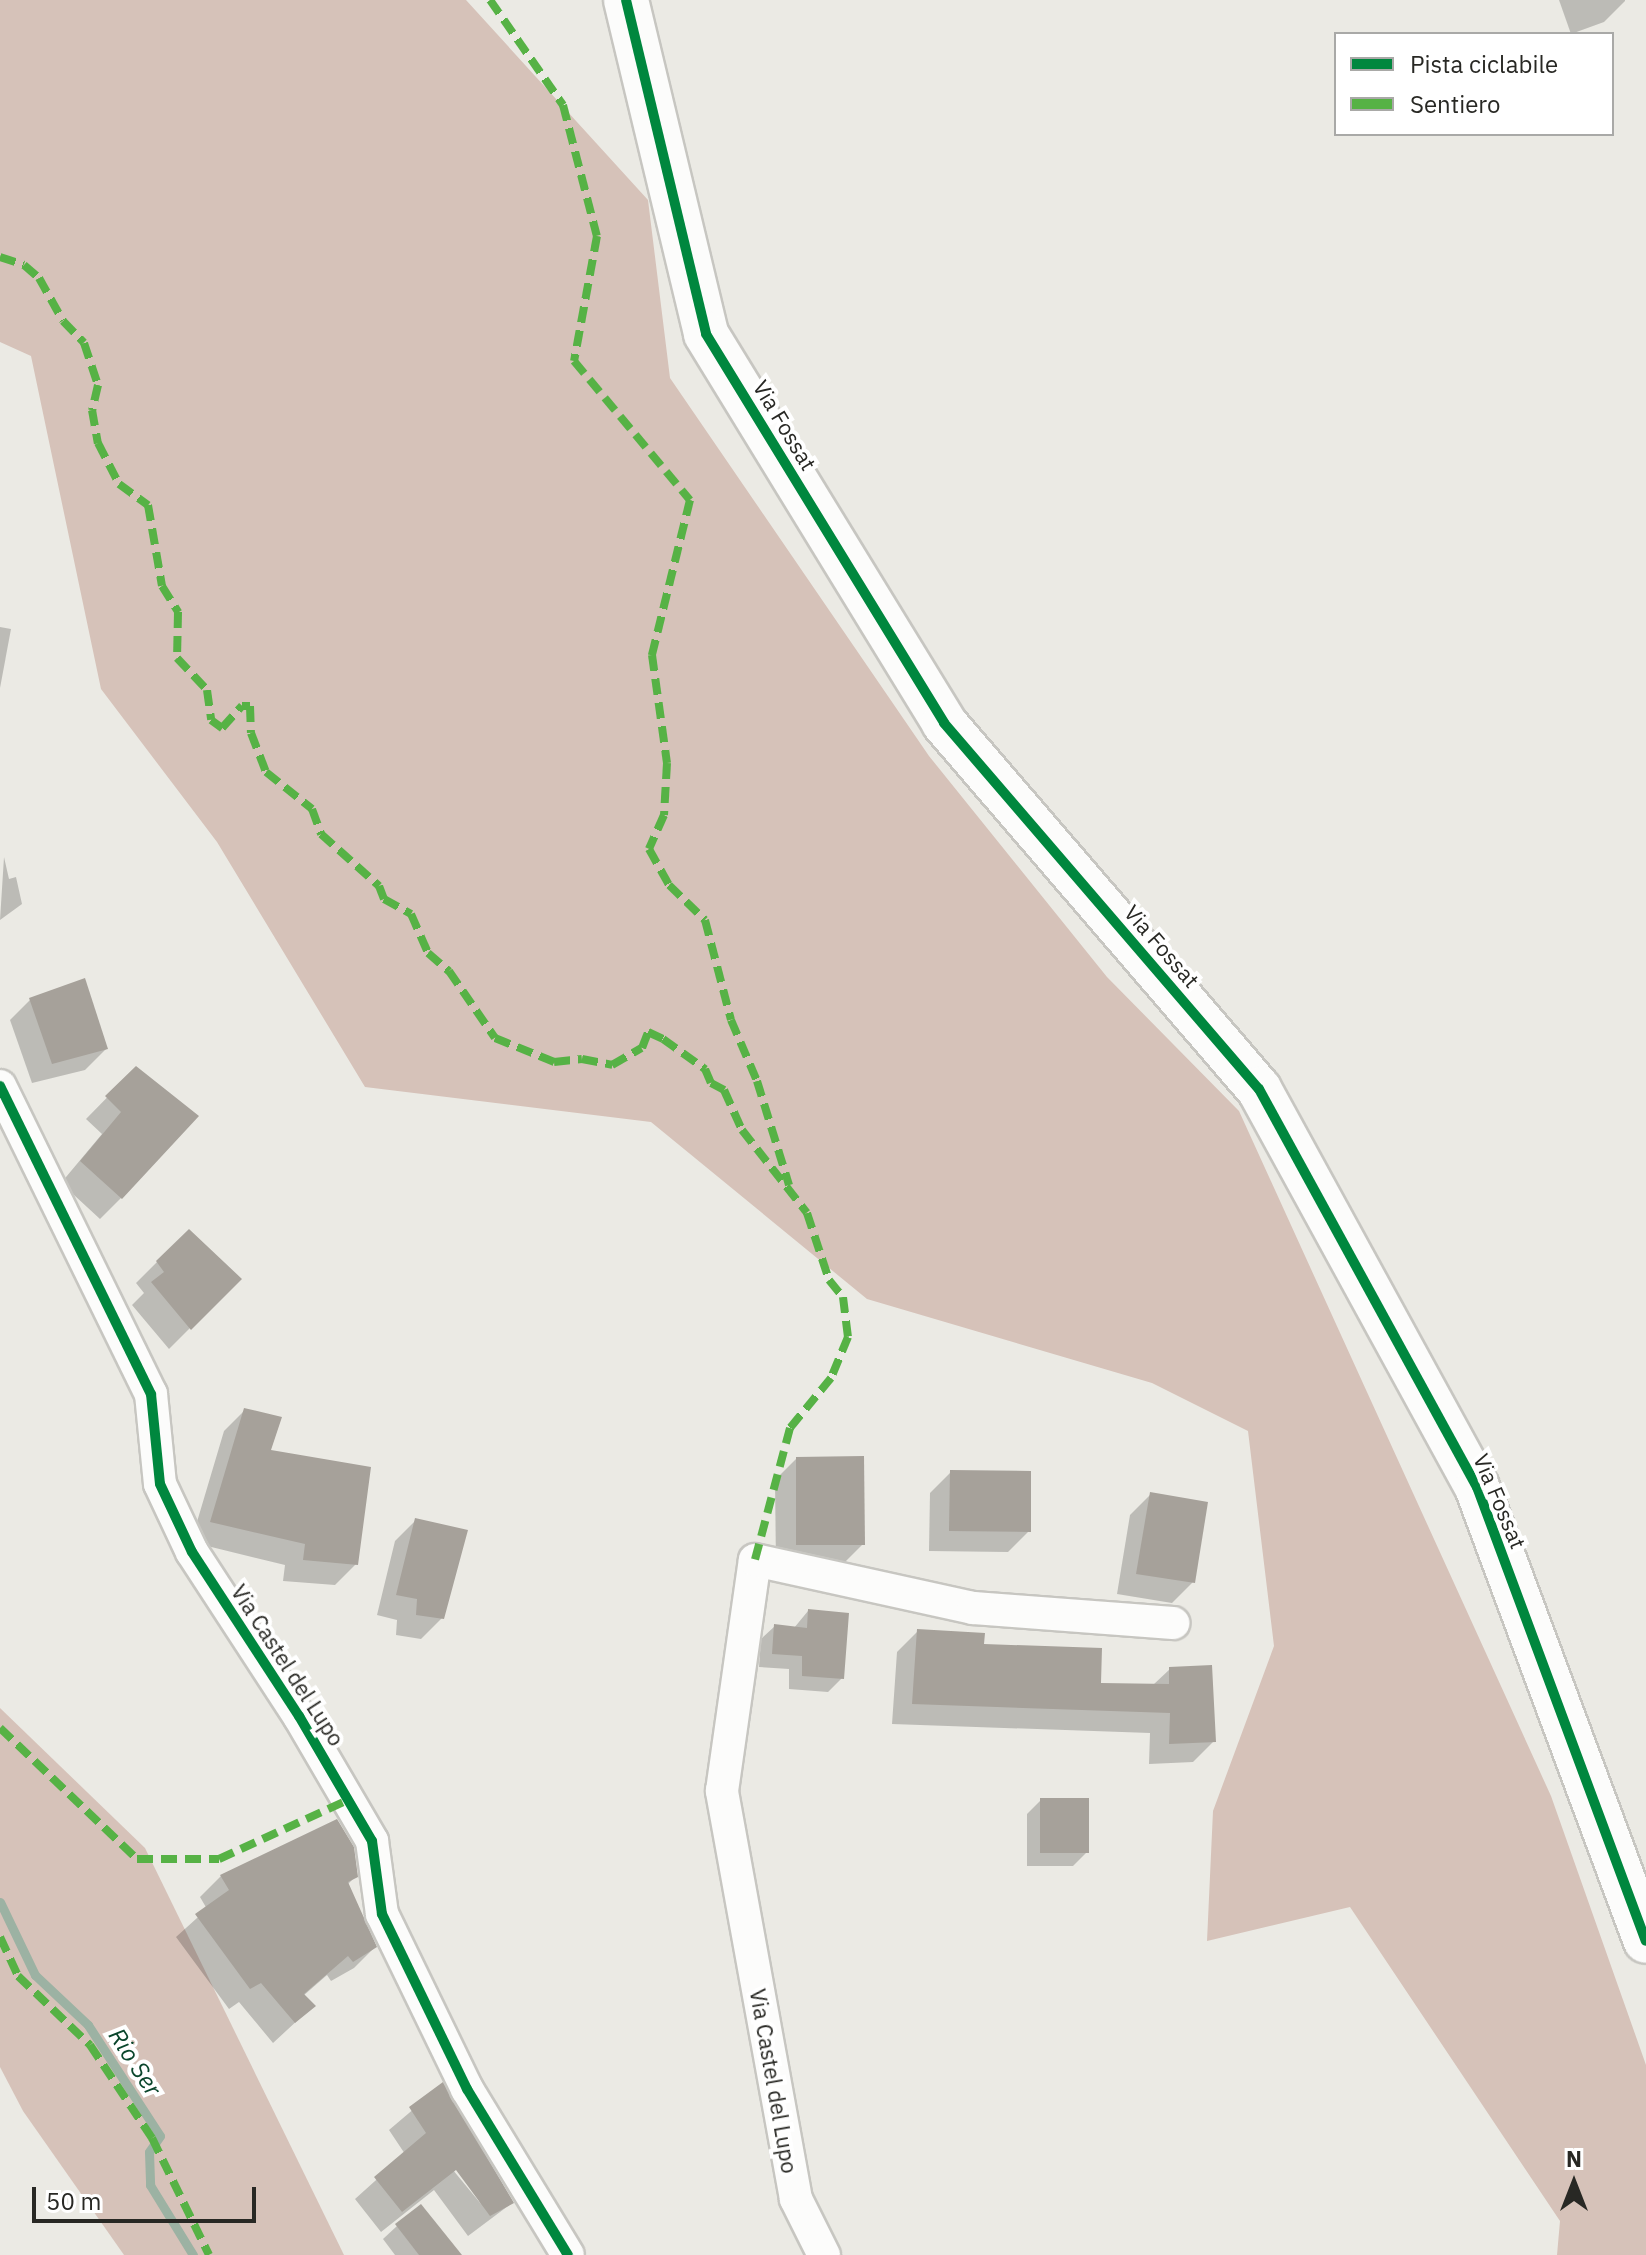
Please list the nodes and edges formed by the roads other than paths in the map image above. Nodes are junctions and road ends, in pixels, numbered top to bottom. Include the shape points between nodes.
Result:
1 (626, 0) edge
2 (0, 1086) edge
3 (1173, 1623) dead end
4 (1646, 1941) edge
5 (568, 2255) edge
6 (824, 2255) edge

1 - 4 street, Via Fossat via 706,334 944,723 1259,1089 1477,1487
2 - 5 street, Via Castel del Lupo via 151,1394 160,1484 192,1552 299,1716 372,1841 382,1914 467,2089
3 - 6 street, Via Castel del Lupo via 973,1608 755,1560 722,1791 796,2199

